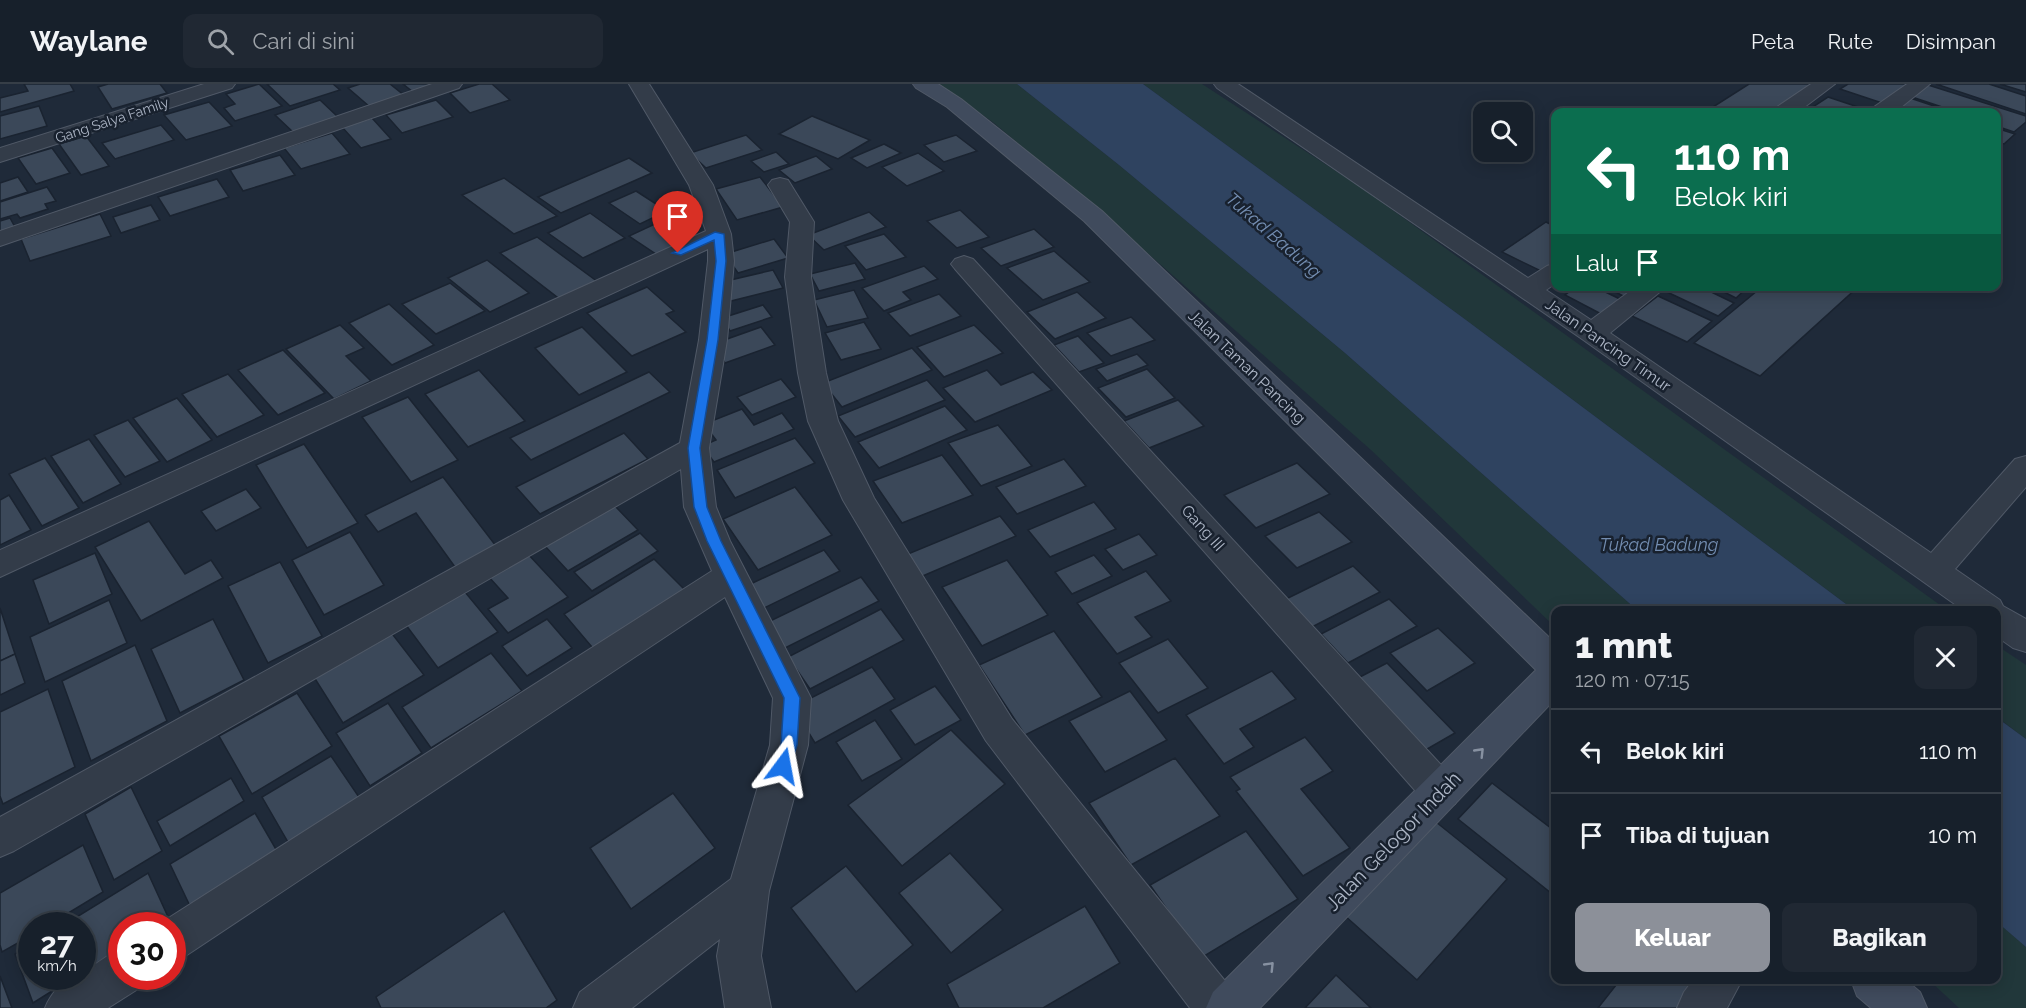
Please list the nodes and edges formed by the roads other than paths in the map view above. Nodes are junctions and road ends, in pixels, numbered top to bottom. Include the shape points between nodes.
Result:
1 (225, 84) edge
2 (452, 84) edge
3 (639, 84) edge
4 (924, 84) edge
5 (1224, 84) edge
6 (1826, 84) edge
7 (1920, 84) edge
8 (1791, 108) edge
9 (1887, 108) edge
10 (0, 155) edge
11 (780, 185) dead end
12 (719, 234) junction
13 (0, 239) edge
14 (964, 264) dead end
15 (1551, 274) edge
16 (1528, 290) junction
17 (1647, 291) edge
18 (1592, 333) junction
19 (694, 448) junction
20 (2026, 467) edge
21 (0, 564) edge
22 (1934, 572) junction
23 (731, 576) junction
24 (1982, 606) edge
25 (2001, 620) edge
26 (2026, 638) edge
27 (1551, 662) edge
28 (1551, 678) edge
29 (1441, 792) junction
30 (0, 838) edge
31 (748, 891) junction
32 (186, 931) edge
33 (108, 982) edge
34 (1717, 984) edge
35 (1877, 984) edge
36 (68, 1008) edge
37 (596, 1008) edge
38 (748, 1008) edge
39 (1218, 1008) edge
40 (1229, 1008) edge
41 (1700, 1008) edge
42 (1904, 1008) edge

1 - 10 street, Gang Salya Family
2 - 13 street
3 - 12 street via 701,185
4 - 27 street, Jalan Taman Pancing via 954,103 1092,216
5 - 16 street, Jalan Pancing Timur
6 - 8 street
7 - 9 street
11 - 39 street via 802,222 798,277 823,421 859,500 999,730
12 - 19 street via 721,261 713,340
12 - 21 street
14 - 29 street, Gang III
15 - 16 street
16 - 18 street, Jalan Pancing Timur
17 - 18 street
18 - 22 street, Jalan Pancing Timur
19 - 23 street via 700,507
19 - 30 street
20 - 22 street
22 - 24 street, Jalan Pancing Timur
23 - 31 street via 792,698 789,745
23 - 32 street
25 - 26 street
29 -> 28 street, Jalan Gelogor Indah
40 -> 29 street, Jalan Gelogor Indah
31 - 37 street
31 - 38 street via 739,956
33 - 36 street
34 - 41 street
35 - 42 street

